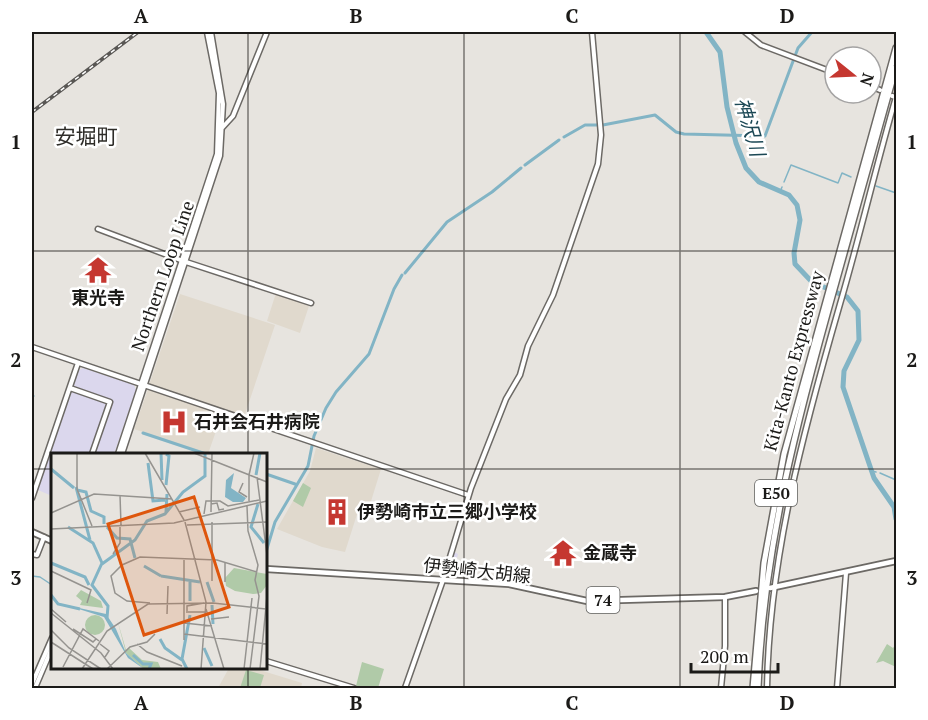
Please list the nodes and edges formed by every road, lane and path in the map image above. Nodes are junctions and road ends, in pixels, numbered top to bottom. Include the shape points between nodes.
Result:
1 (209, 32) edge
2 (267, 32) edge
3 (592, 32) edge
4 (745, 32) edge
5 (213, 48) junction
6 (897, 48) edge
7 (897, 67) edge
8 (823, 69) edge
9 (892, 96) dead end
10 (223, 107) junction
11 (236, 108) junction
12 (221, 130) junction
13 (98, 228) dead end
14 (185, 262) junction
15 (833, 281) junction
16 (827, 302) junction
17 (311, 303) dead end
18 (32, 347) edge
19 (78, 363) junction
20 (143, 385) junction
21 (70, 388) junction
22 (92, 453) edge
23 (120, 453) edge
24 (468, 495) junction
25 (32, 498) edge
26 (32, 532) edge
27 (44, 537) junction
28 (51, 540) edge
29 (32, 554) edge
30 (897, 561) edge
31 (267, 569) edge
32 (846, 573) junction
33 (443, 580) junction
34 (776, 587) junction
35 (770, 588) dead end
36 (756, 591) dead end
37 (725, 597) junction
38 (51, 640) edge
39 (51, 650) edge
40 (267, 661) edge
41 (32, 684) edge
42 (35, 688) edge
43 (354, 688) edge
44 (405, 688) edge
45 (721, 688) edge
46 (753, 688) edge
47 (758, 688) edge
48 (767, 688) edge
49 (837, 688) edge

1 - 5 street
2 - 11 street
3 - 24 street via 601,135 598,164 553,295 528,346 520,375 506,399
4 - 8 street via 754,42
5 - 10 street, Northern Loop Line
5 - 12 street, Northern Loop Line
6 - 15 highway, Kita-Kanto Expressway / E50
7 - 15 highway, Kita-Kanto Expressway / E50
9 - 34 street via 897,98 813,397
10 - 11 street
10 - 12 street, Northern Loop Line
11 - 12 street
12 - 14 street, Northern Loop Line via 217,169
13 - 14 street
14 - 17 street
14 - 20 street, Northern Loop Line
15 - 16 highway, Kita-Kanto Expressway / E50
16 - 46 highway, Kita-Kanto Expressway / E50 via 774,503 760,596
16 - 47 highway, Kita-Kanto Expressway / E50 via 779,504 763,617
18 - 19 street
19 - 20 street
19 - 21 street
20 - 23 street, Northern Loop Line
20 - 24 street
21 - 22 street via 110,402
21 - 25 street
24 - 33 street
26 - 27 main road
27 - 28 main road
27 - 29 street via 37,555
30 - 32 main road
31 - 33 main road, 伊勢崎大胡線 / 74
32 - 34 main road
32 - 49 street
33 - 37 main road, 伊勢崎大胡線 / 74 via 509,584 587,601
33 - 44 street
34 - 35 main road
34 - 48 street
36 - 37 main road, 伊勢崎大胡線 / 74
37 - 45 street
38 - 41 street
39 - 42 street
40 - 43 street

